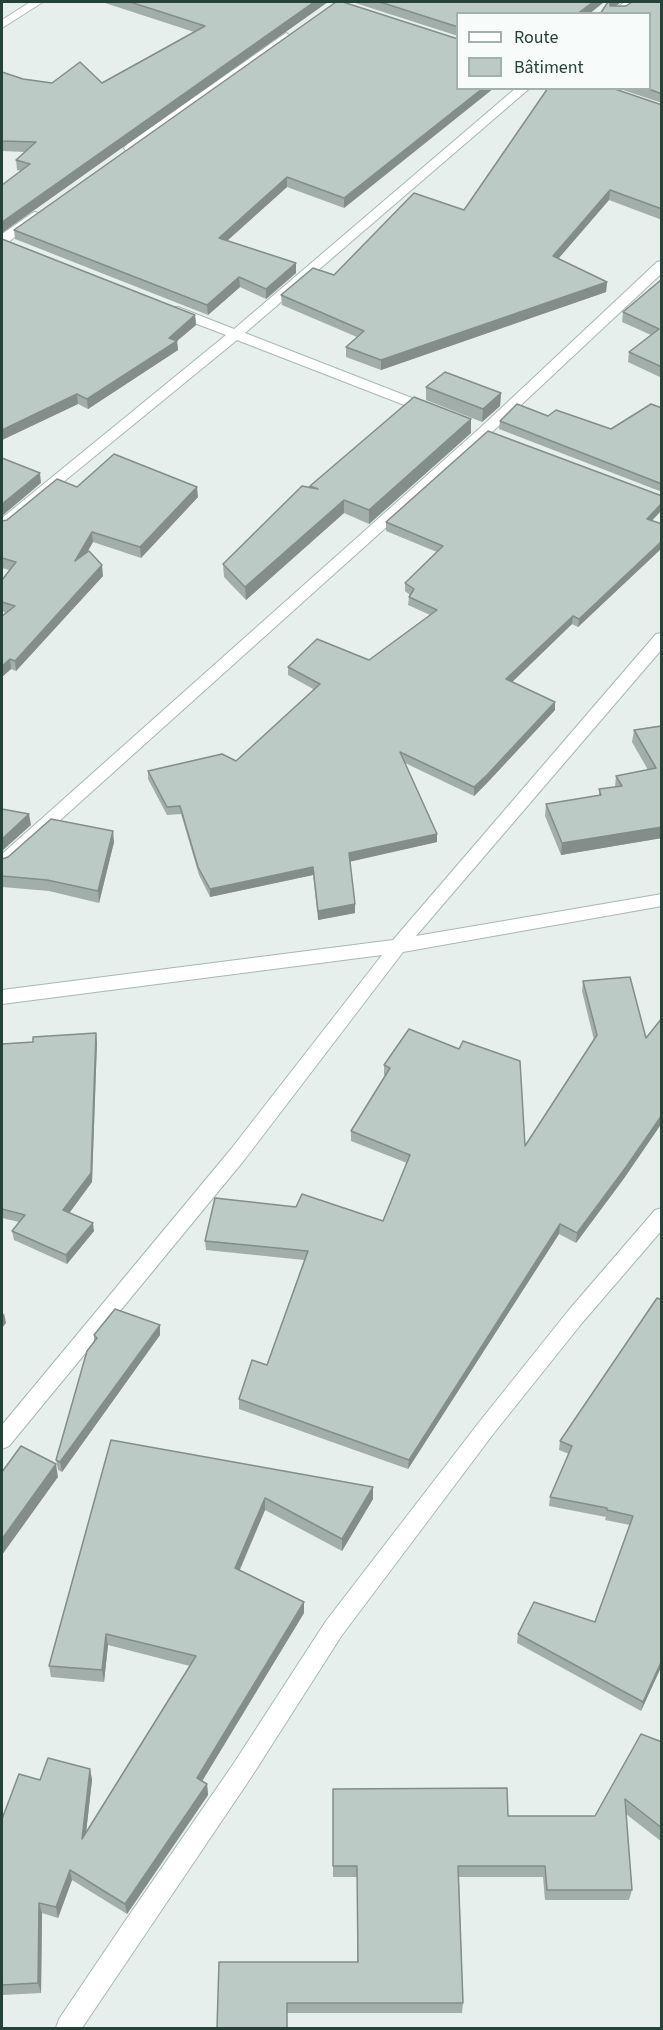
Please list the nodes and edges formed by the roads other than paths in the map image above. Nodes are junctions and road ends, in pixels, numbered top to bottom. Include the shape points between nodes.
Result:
1 (37, 2) edge
2 (631, 2) edge
3 (618, 12) edge
4 (2, 26) edge
5 (298, 29) edge
6 (522, 90) edge
7 (116, 158) edge
8 (49, 206) edge
9 (5, 243) edge
10 (662, 265) edge
11 (158, 304) edge
12 (235, 335) junction
13 (441, 414) edge
14 (2, 525) edge
15 (662, 638) edge
16 (2, 863) edge
17 (662, 900) edge
18 (398, 945) junction
19 (2, 997) edge
20 (662, 1216) edge
21 (2, 1440) edge
22 (68, 2028) edge

1 - 4 street
2 - 3 street
5 - 7 street
6 - 12 street
8 - 9 street
10 - 16 street via 485,431
11 - 12 street
12 - 13 street
12 - 14 street
15 - 18 street
17 - 18 street
18 - 19 street
18 - 21 street via 238,1154
20 - 22 street via 495,1418 334,1628

